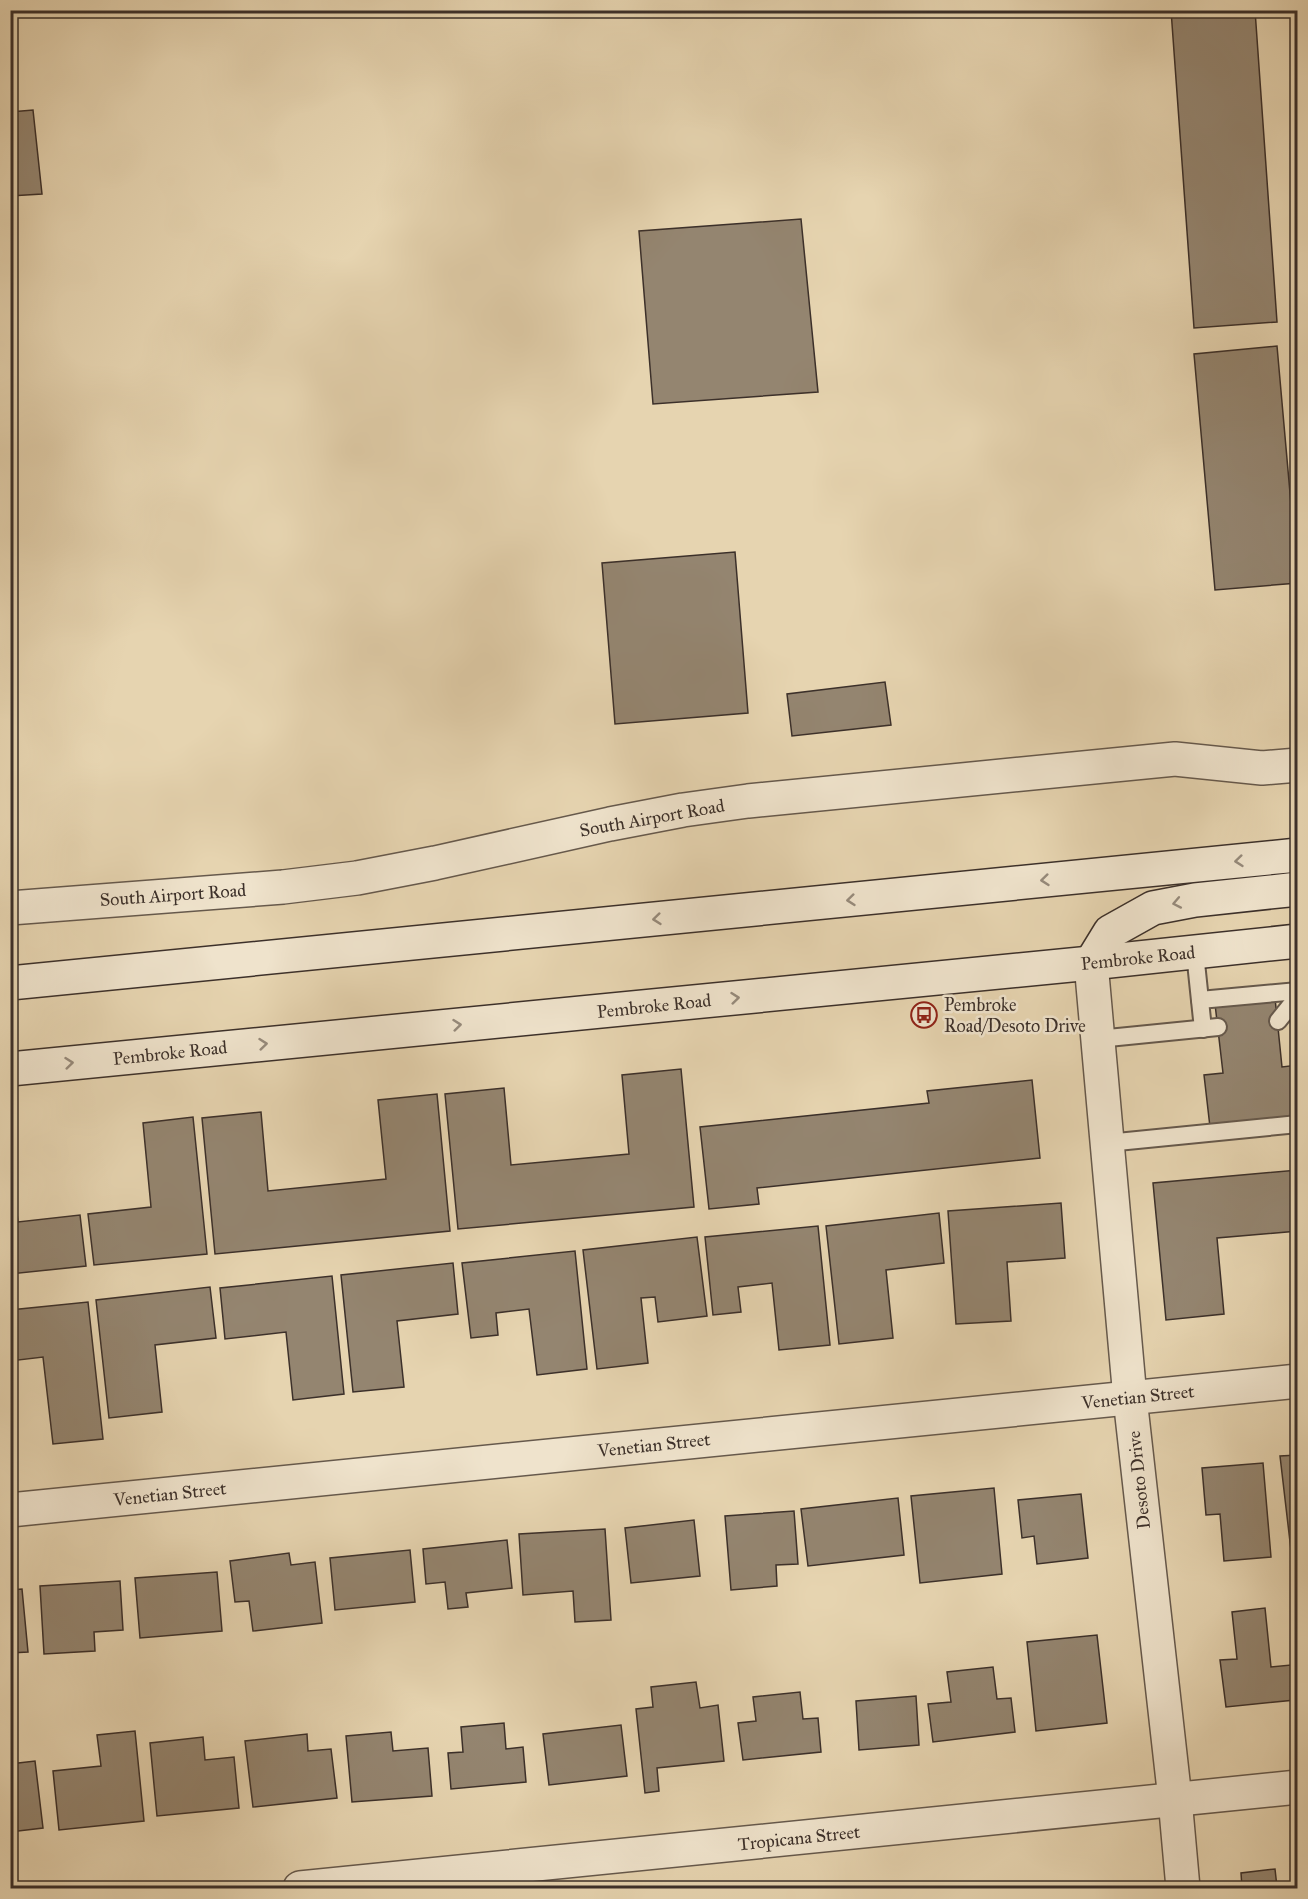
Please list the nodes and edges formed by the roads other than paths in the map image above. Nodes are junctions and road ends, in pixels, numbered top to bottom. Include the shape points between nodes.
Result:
1 (1298, 765) edge
2 (1298, 855) edge
3 (1298, 889) edge
4 (10, 908) edge
5 (1298, 941) edge
6 (1195, 952) junction
7 (1091, 963) junction
8 (10, 983) edge
9 (1298, 991) edge
10 (1298, 996) edge
11 (1200, 1000) junction
12 (1278, 1021) dead end
13 (1098, 1039) junction
14 (10, 1069) edge
15 (1298, 1124) edge
16 (1107, 1143) junction
17 (1298, 1381) edge
18 (1130, 1398) junction
19 (10, 1510) edge
20 (1298, 1787) edge
21 (1175, 1799) junction
22 (300, 1888) edge
23 (1183, 1888) edge

1 - 4 street, South Airport Road via 1262,768 1175,759 748,801 610,824 357,878
2 -> 8 street
3 -> 7 street via 1153,908 1110,932
5 - 6 street, Pembroke Road
6 - 7 street, Pembroke Road
6 - 11 lane
7 - 13 street, Desoto Drive
14 -> 7 street, Pembroke Road
9 - 11 lane
10 - 12 lane
11 - 13 lane via 1210,1028
13 - 16 street, Desoto Drive
15 - 16 lane
16 - 18 street, Desoto Drive
17 - 18 street, Venetian Street
18 - 19 street, Venetian Street
18 - 21 street, Desoto Drive
20 - 21 street, Tropicana Street
21 - 22 street, Tropicana Street
21 - 23 street, Desoto Drive

